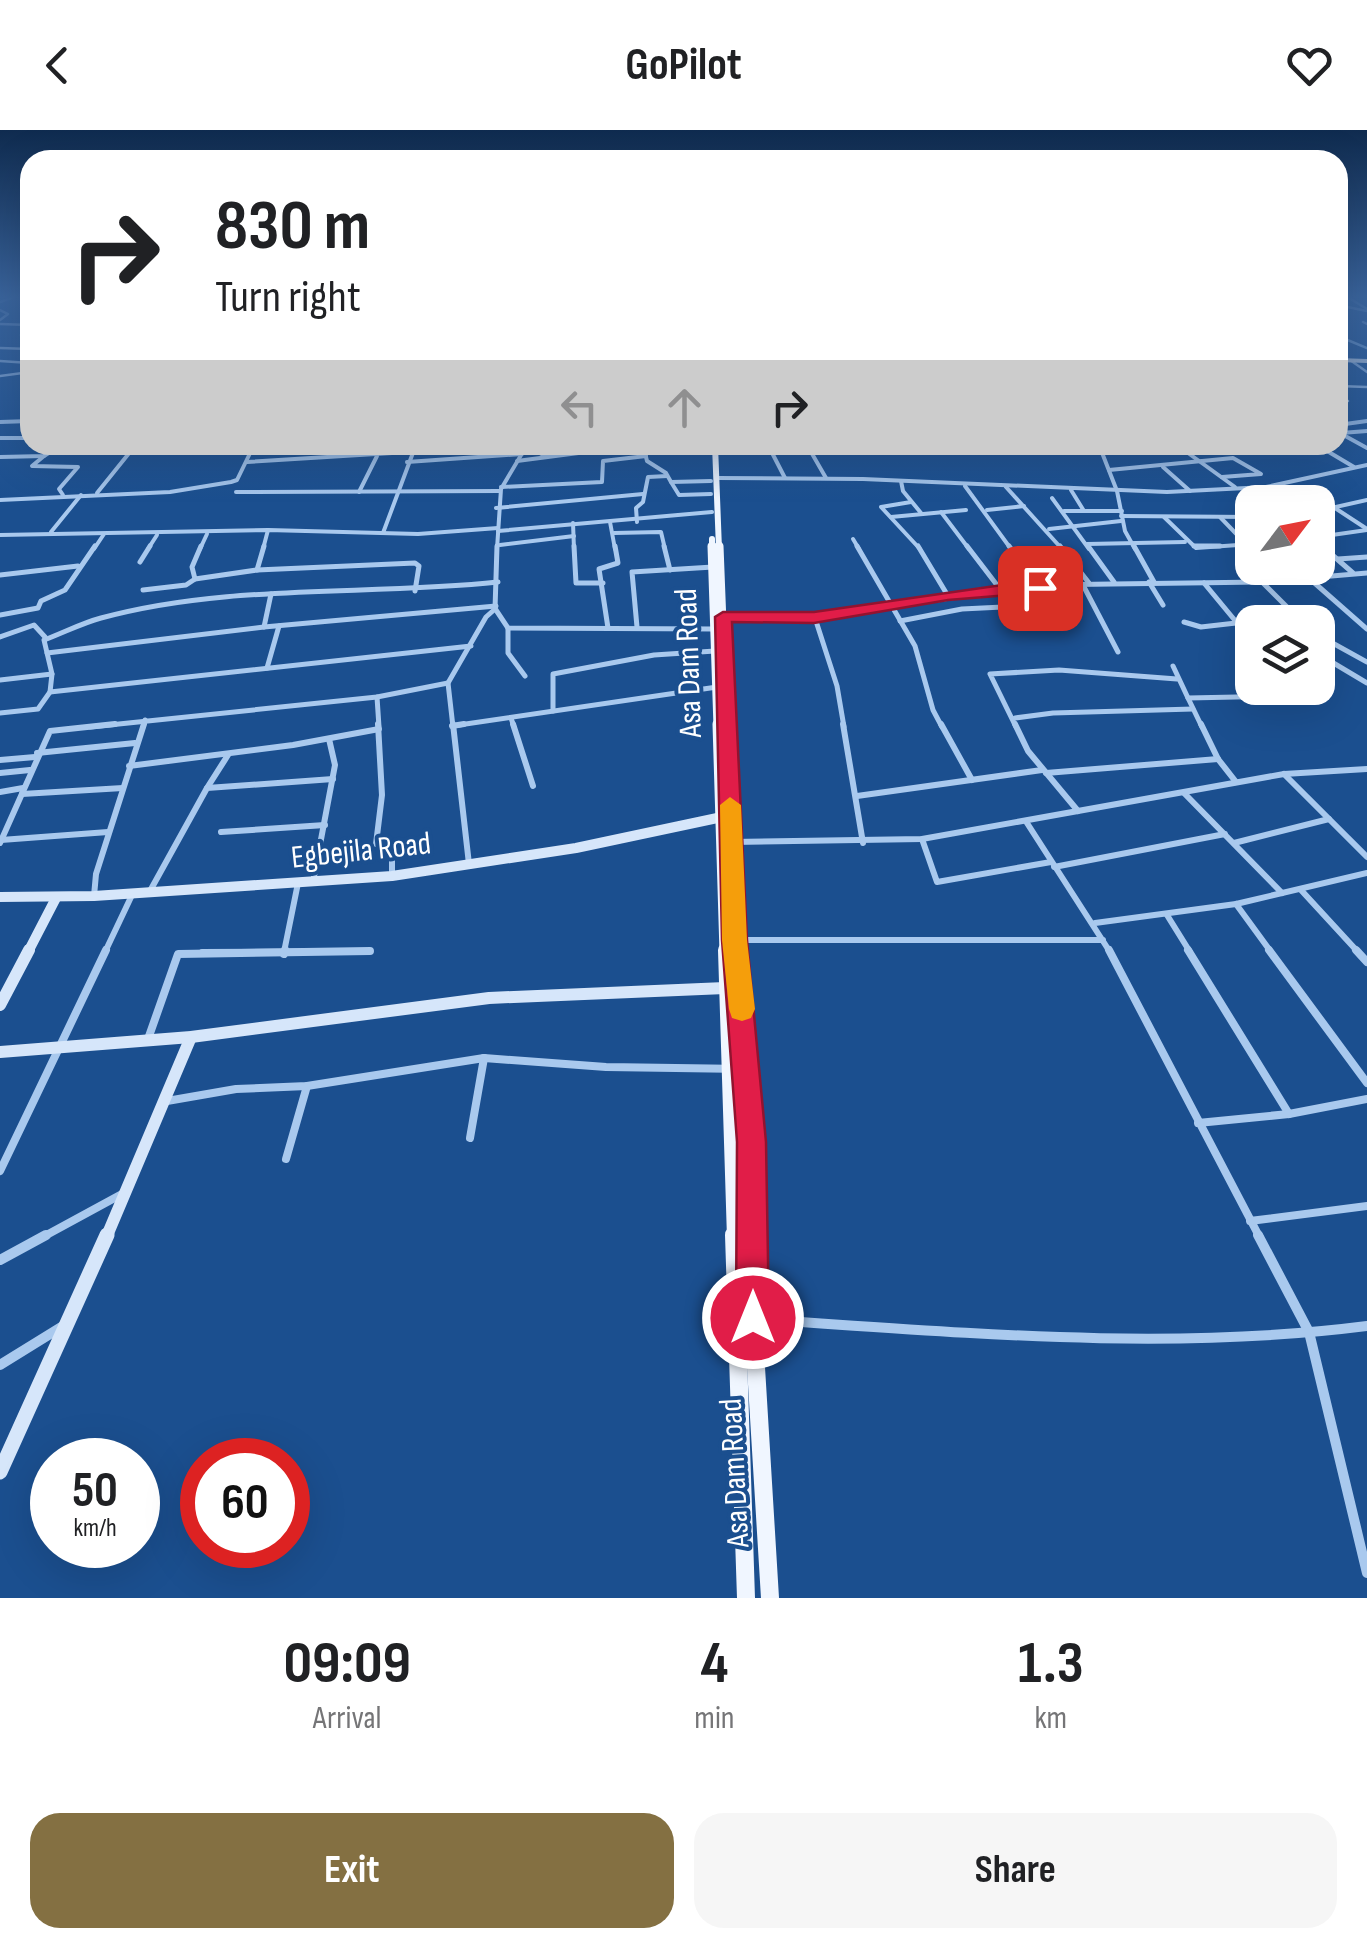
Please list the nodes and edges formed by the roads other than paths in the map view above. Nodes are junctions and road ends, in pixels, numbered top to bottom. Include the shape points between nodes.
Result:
1 (31, 455) edge
2 (45, 455) edge
3 (128, 455) edge
4 (249, 455) edge
5 (383, 455) edge
6 (414, 455) edge
7 (508, 455) edge
8 (521, 455) edge
9 (543, 455) edge
10 (563, 455) edge
11 (712, 455) edge
12 (773, 455) edge
13 (813, 455) edge
14 (1104, 455) edge
15 (1191, 455) edge
16 (1334, 455) edge
17 (377, 456) junction
18 (646, 456) joint
19 (0, 457) edge
20 (547, 457) junction
21 (1200, 461) junction
22 (246, 462) junction
23 (407, 462) junction
24 (516, 462) junction
25 (1367, 465) edge
26 (1162, 467) junction
27 (1356, 467) junction
28 (1110, 470) junction
29 (667, 476) junction
30 (1222, 477) junction
31 (785, 478) junction
32 (826, 479) junction
33 (901, 481) junction
34 (671, 482) junction
35 (964, 484) junction
36 (713, 485) junction
37 (1277, 485) edge
38 (1006, 486) junction
39 (1235, 487) edge
40 (1235, 488) edge
41 (500, 489) junction
42 (1071, 490) junction
43 (1118, 491) junction
44 (1190, 491) junction
45 (236, 492) dead end
46 (359, 492) junction
47 (396, 493) junction
48 (96, 494) junction
49 (643, 494) junction
50 (81, 495) junction
51 (64, 496) junction
52 (1052, 498) dead end
53 (0, 500) edge
54 (1367, 500) edge
55 (912, 502) junction
56 (1025, 506) junction
57 (496, 508) junction
58 (1335, 508) joint
59 (986, 510) junction
60 (1063, 511) junction
61 (712, 512) junction
62 (942, 512) junction
63 (963, 512) dead end
64 (1085, 512) junction
65 (922, 514) junction
66 (1122, 516) junction
67 (1163, 516) junction
68 (890, 517) junction
69 (1220, 517) junction
70 (1235, 517) edge
71 (636, 520) junction
72 (610, 522) junction
73 (574, 523) junction
74 (1073, 527) junction
75 (1047, 529) junction
76 (1367, 529) edge
77 (268, 530) junction
78 (498, 530) junction
79 (1235, 531) edge
80 (640, 532) junction
81 (50, 533) junction
82 (105, 533) junction
83 (614, 533) junction
84 (158, 534) junction
85 (207, 534) junction
86 (383, 534) junction
87 (0, 535) edge
88 (574, 536) junction
89 (1335, 536) edge
90 (853, 539) dead end
91 (1129, 542) junction
92 (1186, 542) junction
93 (500, 544) junction
94 (1086, 544) junction
95 (1235, 545) edge
96 (1367, 557) edge
97 (1337, 559) joint
98 (140, 562) dead end
99 (79, 566) junction
100 (713, 567) junction
101 (257, 570) junction
102 (670, 570) junction
103 (1367, 573) edge
104 (1354, 574) junction
105 (1335, 576) edge
106 (1, 577) edge
107 (195, 578) junction
108 (498, 582) junction
109 (604, 582) junction
110 (1151, 582) junction
111 (1203, 582) junction
112 (1235, 582) edge
113 (1115, 583) junction
114 (1038, 584) junction
115 (1082, 584) junction
116 (1090, 584) junction
117 (1265, 585) edge
118 (1316, 585) edge
119 (1000, 589) junction
120 (143, 590) dead end
121 (415, 591) junction
122 (718, 591) junction
123 (271, 594) junction
124 (948, 596) junction
125 (1163, 605) dead end
126 (1285, 605) edge
127 (889, 606) junction
128 (496, 608) junction
129 (0, 616) edge
130 (814, 618) junction
131 (900, 621) junction
132 (1235, 621) edge
133 (1184, 622) dead end
134 (719, 623) junction
135 (1235, 623) edge
136 (278, 626) junction
137 (264, 627) junction
138 (637, 627) junction
139 (508, 628) junction
140 (608, 628) junction
141 (1367, 629) edge
142 (0, 637) edge
143 (45, 637) junction
144 (1335, 644) edge
145 (471, 646) junction
146 (716, 651) junction
147 (1118, 652) dead end
148 (47, 653) junction
149 (1367, 662) edge
150 (1335, 665) edge
151 (1173, 666) dead end
152 (268, 668) junction
153 (52, 674) junction
154 (525, 676) dead end
155 (1176, 679) junction
156 (0, 680) edge
157 (1367, 683) edge
158 (448, 684) junction
159 (717, 687) junction
160 (50, 692) junction
161 (377, 697) junction
162 (1235, 697) edge
163 (1188, 698) junction
164 (1194, 709) junction
165 (553, 711) junction
166 (0, 713) edge
167 (512, 718) junction
168 (1014, 718) junction
169 (146, 719) junction
170 (122, 724) junction
171 (452, 726) junction
172 (379, 729) junction
173 (329, 739) junction
174 (135, 743) junction
175 (229, 754) junction
176 (36, 755) junction
177 (1218, 759) junction
178 (0, 760) edge
179 (129, 766) junction
180 (1367, 769) edge
181 (30, 770) junction
182 (1045, 771) junction
183 (0, 772) edge
184 (1284, 774) junction
185 (333, 779) junction
186 (972, 780) junction
187 (1236, 782) junction
188 (533, 786) dead end
189 (122, 788) junction
190 (206, 788) junction
191 (23, 791) junction
192 (0, 792) edge
193 (1183, 792) junction
194 (856, 796) junction
195 (1078, 811) junction
196 (722, 817) junction
197 (1330, 819) junction
198 (1027, 822) junction
199 (324, 825) junction
200 (108, 832) junction
201 (221, 832) dead end
202 (1225, 834) junction
203 (1367, 838) edge
204 (922, 839) junction
205 (1353, 841) junction
206 (1, 842) edge
207 (732, 842) junction
208 (862, 843) junction
209 (1233, 843) junction
210 (1367, 857) edge
211 (469, 864) junction
212 (1052, 865) junction
213 (1363, 874) edge
214 (392, 876) junction
215 (312, 883) junction
216 (298, 884) junction
217 (1367, 884) edge
218 (1302, 890) junction
219 (150, 892) junction
220 (132, 894) junction
221 (1282, 894) junction
222 (94, 896) junction
223 (0, 897) edge
224 (56, 898) junction
225 (1236, 904) junction
226 (1167, 916) junction
227 (1095, 923) junction
228 (734, 940) junction
229 (1103, 940) junction
230 (370, 951) dead end
231 (284, 954) junction
232 (1367, 962) edge
233 (725, 988) junction
234 (3, 992) edge
235 (0, 1005) edge
236 (191, 1037) junction
237 (148, 1038) junction
238 (61, 1046) junction
239 (0, 1052) edge
240 (484, 1058) junction
241 (746, 1069) junction
242 (729, 1070) junction
243 (1367, 1083) edge
244 (308, 1086) junction
245 (1367, 1099) edge
246 (166, 1101) junction
247 (1289, 1114) junction
248 (1198, 1123) junction
249 (470, 1138) dead end
250 (286, 1159) dead end
251 (0, 1171) edge
252 (127, 1191) junction
253 (1367, 1206) edge
254 (1250, 1221) junction
255 (0, 1260) edge
256 (753, 1318) junction
257 (68, 1322) junction
258 (1367, 1326) edge
259 (1309, 1332) junction
260 (0, 1365) edge
261 (0, 1472) edge
262 (1366, 1566) edge
263 (746, 1598) edge
264 (770, 1598) edge

1 - 19 street
2 - 51 street via 32,466 78,466 59,489
3 - 48 street
4 - 22 street
5 - 17 street
6 - 23 street
7 - 23 street
8 - 24 street
9 - 20 street
10 - 20 street
11 - 36 main road, Asa Dam Road
12 - 31 street
13 - 32 street
14 - 28 street
15 - 21 street
16 - 27 street
17 - 22 street
17 - 46 street
18 - 29 street
18 - 41 street via 603,461 604,482
20 - 24 street
21 - 26 street
21 - 30 street
21 - 30 street via 1234,458 1261,474
22 - 48 street via 231,482
23 - 47 street
24 - 41 street
25 - 27 street
26 - 28 street
26 - 44 street
27 - 37 street
28 - 43 street
29 - 34 street
29 - 49 street via 648,477
30 - 39 street
31 - 32 street
31 - 36 street
32 - 33 street
33 - 35 street
33 - 55 street
34 - 36 street
34 - 36 street via 679,495
35 - 38 street
35 - 59 street
36 - 61 main road, Asa Dam Road
36 - 122 main road, Asa Dam Road
38 - 42 street
38 - 56 street
40 - 44 street
41 - 47 street
41 - 57 street
42 - 43 street
42 - 64 street
43 - 44 street
43 - 66 street
45 - 46 street
46 - 47 street
47 - 86 street
48 - 50 street
49 - 57 street
49 - 71 street
50 - 51 street
50 - 81 street
51 - 53 street
52 - 60 street
54 - 58 street
55 - 65 street
55 - 68 street via 881,506
56 - 59 street
56 - 75 street
57 - 78 street
58 - 76 street
59 - 114 street
60 - 64 street
60 - 74 street
61 - 71 street
61 - 100 main road, Asa Dam Road
62 - 63 street
62 - 65 street
62 - 119 street
64 - 66 street
65 - 68 street
66 - 67 street
66 - 74 street
66 - 91 street
67 - 69 street
67 - 92 street
68 - 124 street via 919,548
69 - 70 street
69 - 79 street
71 - 72 street
71 - 80 street
72 - 73 street
72 - 83 street
73 - 78 street
73 - 88 street
74 - 75 street
74 - 94 street
75 - 116 street
76 - 89 street
77 - 85 street
77 - 86 street
77 - 101 street
78 - 86 street
78 - 93 street
80 - 83 street
80 - 102 street via 661,532
81 - 82 street
81 - 87 street
82 - 84 street
82 - 99 street
83 - 109 street via 618,564 600,568
84 - 85 street
84 - 98 street
85 - 107 street via 192,567
88 - 93 street
88 - 109 street via 576,583
90 - 127 street
91 - 92 street
91 - 94 street
91 - 110 street
92 - 95 street via 1199,548
93 - 108 street
94 - 113 street
96 - 97 street
97 - 104 street
99 - 106 street
99 - 129 street via 64,590 38,608
100 - 102 street
100 - 122 main road, Asa Dam Road
101 - 107 street
101 - 121 street via 418,563
102 - 138 street via 632,572
103 - 104 street
104 - 105 street
107 - 120 street
108 - 121 street
108 - 128 street
109 - 140 street
110 - 111 street
110 - 113 street
110 - 125 street
111 - 112 street
111 - 132 street
113 - 116 street
114 - 115 street
114 - 119 street
114 - 131 street via 1047,605 962,609
115 - 116 street
115 - 147 street
117 - 126 street
118 - 141 street
119 - 124 street
121 - 123 street
122 - 134 main road, Asa Dam Road
123 - 137 street
123 - 143 street via 155,607
124 - 127 street
127 - 130 street
127 - 131 street
128 - 136 street
128 - 139 street
128 - 145 street
130 - 134 street
130 - 194 street via 833,667
131 - 186 street via 916,646 933,710
133 - 135 street
134 - 138 street
134 - 146 main road, Asa Dam Road
134 - 207 main road, Asa Dam Road
136 - 137 street
136 - 152 street
137 - 148 street
138 - 140 street
139 - 140 street
139 - 154 street via 508,653
142 - 143 street via 34,625
143 - 148 street
144 - 149 street
145 - 152 street
145 - 158 street
146 - 159 main road, Asa Dam Road
146 - 165 street via 553,674
148 - 153 street
150 - 157 street
151 - 155 street
152 - 160 street
153 - 156 street
153 - 160 street
155 - 163 street
155 - 168 street via 1058,670 990,674
158 - 161 street
158 - 171 street
159 - 165 street
159 - 196 main road, Asa Dam Road
160 - 166 street via 38,709
161 - 169 street
161 - 172 street
162 - 163 street
163 - 164 street
164 - 168 street
164 - 177 street
165 - 167 street
167 - 171 street
167 - 188 street
168 - 182 street
169 - 170 street
169 - 174 street
170 - 174 street
170 - 176 street via 50,732
171 - 211 street
172 - 173 street
172 - 214 street via 376,844 392,844
173 - 175 street
173 - 185 street
174 - 176 street
174 - 179 street
175 - 179 street
175 - 190 street
176 - 178 street
176 - 181 street
177 - 182 street
177 - 187 street
179 - 189 street
180 - 184 street
181 - 183 street
181 - 191 street
182 - 186 street
182 - 195 street
184 - 187 street
184 - 197 street
185 - 190 street
185 - 199 street
186 - 194 street
187 - 193 street
189 - 191 street
189 - 200 street
190 - 219 street
191 - 192 street
191 - 206 street
193 - 195 street
193 - 202 street
194 - 208 street
195 - 198 street
196 - 211 street, Egbejila Road
196 - 233 main road, Asa Dam Road
197 - 205 street
197 - 209 street
198 - 204 street
198 - 212 street
199 - 201 street
199 - 215 street
200 - 206 street
200 - 222 street
202 - 209 street
202 - 212 street
203 - 205 street
204 - 208 street
204 - 212 street via 936,882
205 - 210 street
207 - 208 street
207 - 228 main road, Asa Dam Road
209 - 221 street
211 - 214 street, Egbejila Road
212 - 227 street
213 - 217 street
213 - 218 street
214 - 215 street, Egbejila Road
215 - 216 street, Egbejila Road
216 - 219 street, Egbejila Road
216 - 231 street
218 - 221 street
218 - 232 street
219 - 220 street, Egbejila Road
220 - 222 street, Egbejila Road
220 - 238 street
221 - 225 street
222 - 224 street, Egbejila Road
223 - 224 street, Egbejila Road
224 - 234 street
225 - 226 street
225 - 243 street
226 - 227 street
226 - 247 street
227 - 229 street
228 - 229 street
228 - 241 main road, Asa Dam Road
229 - 248 street
230 - 231 street
231 - 237 street via 240,948 178,954
233 - 236 street via 490,998
233 - 242 main road, Asa Dam Road
234 - 235 street
236 - 237 street
236 - 246 street
237 - 238 street
238 - 239 street
238 - 251 street
240 - 242 street
240 - 244 street
240 - 249 street
241 - 242 street
241 - 256 main road, Asa Dam Road
242 - 263 main road, Asa Dam Road
244 - 246 street
244 - 250 street
245 - 247 street
246 - 252 street
247 - 248 street
248 - 254 street
252 - 255 street
252 - 257 street
253 - 254 street
254 - 259 street
256 - 259 street via 1203,1339
256 - 264 main road, Asa Dam Road
257 - 260 street
257 - 261 street
258 - 259 street
259 - 262 street

